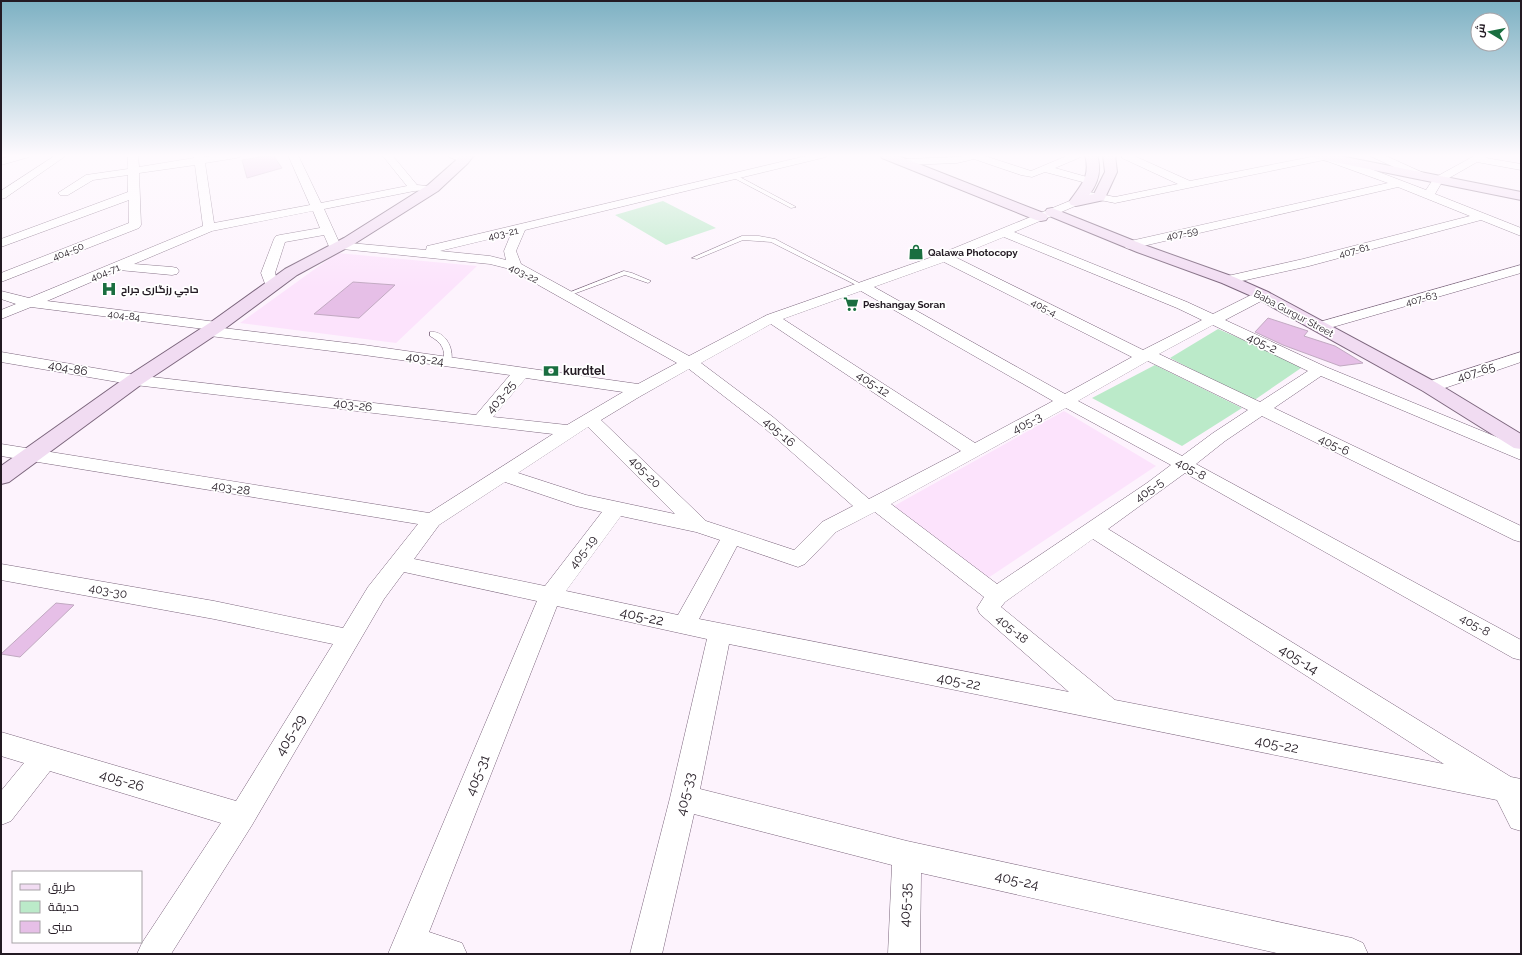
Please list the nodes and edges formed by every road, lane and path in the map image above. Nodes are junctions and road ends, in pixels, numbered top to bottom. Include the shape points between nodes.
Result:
1 (119, 200) edge
2 (134, 200) edge
3 (205, 200) edge
4 (314, 200) edge
5 (355, 200) edge
6 (414, 200) edge
7 (638, 200) edge
8 (779, 200) edge
9 (1005, 200) edge
10 (1077, 200) edge
11 (1329, 200) edge
12 (1437, 200) edge
13 (317, 207) junction
14 (793, 207) dead end
15 (1046, 215) junction
16 (1480, 217) junction
17 (1503, 226) junction
18 (209, 228) junction
19 (519, 229) junction
20 (1521, 229) edge
21 (328, 230) junction
22 (1003, 232) junction
23 (1521, 232) edge
24 (1, 243) edge
25 (1130, 244) junction
26 (339, 246) junction
27 (417, 253) junction
28 (944, 257) junction
29 (695, 258) dead end
30 (515, 266) junction
31 (118, 267) junction
32 (1521, 269) edge
33 (172, 271) dead end
34 (1, 278) edge
35 (1228, 280) junction
36 (648, 281) dead end
37 (272, 286) junction
38 (862, 286) junction
39 (1, 295) edge
40 (566, 295) junction
41 (1262, 295) junction
42 (30, 303) junction
43 (1, 315) edge
44 (772, 318) junction
45 (1212, 320) junction
46 (1321, 326) junction
47 (214, 329) junction
48 (433, 334) dead end
49 (1145, 355) junction
50 (1, 357) edge
51 (1521, 357) edge
52 (447, 362) junction
53 (686, 363) junction
54 (1320, 370) junction
55 (522, 373) junction
56 (135, 380) junction
57 (1430, 387) junction
58 (640, 389) junction
59 (1065, 401) junction
60 (1260, 410) junction
61 (590, 419) junction
62 (481, 420) junction
63 (570, 431) junction
64 (1521, 443) edge
65 (1, 450) edge
66 (974, 451) junction
67 (1521, 454) edge
68 (31, 456) junction
69 (1183, 464) junction
70 (502, 474) junction
71 (1, 477) edge
72 (872, 506) junction
73 (616, 508) junction
74 (432, 520) junction
75 (699, 526) junction
76 (1092, 529) junction
77 (1521, 535) edge
78 (732, 537) junction
79 (399, 563) junction
80 (1, 572) edge
81 (550, 596) junction
82 (997, 596) junction
83 (684, 625) junction
84 (720, 633) junction
85 (349, 638) junction
86 (1521, 651) edge
87 (1109, 710) junction
88 (1, 744) edge
89 (45, 757) junction
90 (1513, 791) edge
91 (684, 798) junction
92 (1, 812) edge
93 (242, 816) junction
94 (1521, 818) edge
95 (907, 855) junction
96 (406, 948) edge
97 (153, 954) edge
98 (451, 954) edge
99 (646, 954) edge
100 (904, 954) edge
101 (1352, 954) edge

1 - 24 street
2 - 34 street, 404-50 via 135,224
3 - 18 street
4 - 13 street
5 - 13 street, 404-71
6 - 26 street
7 - 19 street, 403-21
8 - 14 lane
9 - 15 street, Baba Gurgur Street
10 - 15 street, 405-29
11 - 25 street, 407-59
12 - 16 street
13 - 18 street, 404-71
13 - 21 street
15 - 22 street, 405-29
15 - 25 street, Baba Gurgur Street
16 - 17 street
16 - 35 street, 407-61
17 - 20 street
17 - 23 street
18 - 31 street, 404-71
19 - 27 street, 403-21
19 - 30 street via 510,251
21 - 26 street
21 - 37 street via 280,239 268,273
22 - 28 street, 405-29
22 - 45 street, 405-2 via 1182,305
25 - 35 street, Baba Gurgur Street
26 - 27 street, 403-22
26 - 37 street via 291,272
27 - 30 street, 403-22 via 490,260
28 - 38 street, 405-29
28 - 49 street, 405-4
29 - 38 lane via 742,238 773,240
30 - 40 street, 403-22
31 - 33 street
31 - 42 street, 404-71
32 - 46 street, 407-63
35 - 41 street, Baba Gurgur Street
36 - 40 lane via 624,273
37 - 47 street
38 - 44 street, 405-29
38 - 59 street, 405-8
39 - 42 street, 404-84
40 - 53 street, 403-22
41 - 45 street, 405-3
41 - 46 street, Baba Gurgur Street
42 - 43 street, 404-71
42 - 47 street, 404-84
44 - 53 street, 405-29
44 - 66 street, 405-12
45 - 49 street, 405-3
45 - 54 street, 405-2
46 - 57 street, Baba Gurgur Street
47 - 52 street, 403-24
47 - 56 street
48 - 52 lane via 447,346
49 - 59 street, 405-3
49 - 60 street, 405-6
50 - 56 street, 404-86
51 - 57 street, 407-65
52 - 55 street, 403-24
53 - 58 street, 405-29
53 - 72 street, 405-16 via 700,369
54 - 60 street, 405-5
54 - 67 street, 405-2
55 - 58 street, 403-24
55 - 62 street, 403-25
56 - 62 street, 403-26
56 - 68 street
57 - 64 street, Baba Gurgur Street
58 - 61 street, 405-29
59 - 66 street, 405-3
59 - 69 street, 405-8
60 - 69 street, 405-5
60 - 77 street, 405-6
61 - 63 street, 405-29
61 - 75 street, 405-20
62 - 63 street, 403-26
63 - 70 street, 405-29
65 - 68 street, 403-28
66 - 72 street, 405-3
68 - 71 street
68 - 74 street, 403-28
69 - 76 street, 405-5
69 - 86 street, 405-8
70 - 73 street via 583,501
70 - 74 street, 405-29
72 - 78 street, 405-3 via 828,527 798,559
72 - 82 street, 405-18
73 - 75 street
73 - 81 street, 405-19
74 - 79 street, 405-29
75 - 78 street
76 - 82 street, 405-5
76 - 90 street, 405-14
78 - 83 street
79 - 81 street, 405-22
79 - 85 street, 405-29 via 376,593
80 - 85 street, 403-30 via 214,610
81 - 83 street, 405-22
81 - 96 street, 405-31
82 - 87 street, 405-18 via 988,608
83 - 84 street, 405-22
84 - 87 street, 405-22
84 - 91 street, 405-33
85 - 93 street, 405-29
87 - 90 street, 405-22
88 - 89 street, 405-26
89 - 92 street
89 - 93 street, 405-26
90 - 94 street
91 - 95 street, 405-24
91 - 99 street, 405-33
93 - 97 street, 405-29
95 - 100 street, 405-35
95 - 101 street, 405-24
96 - 98 street

